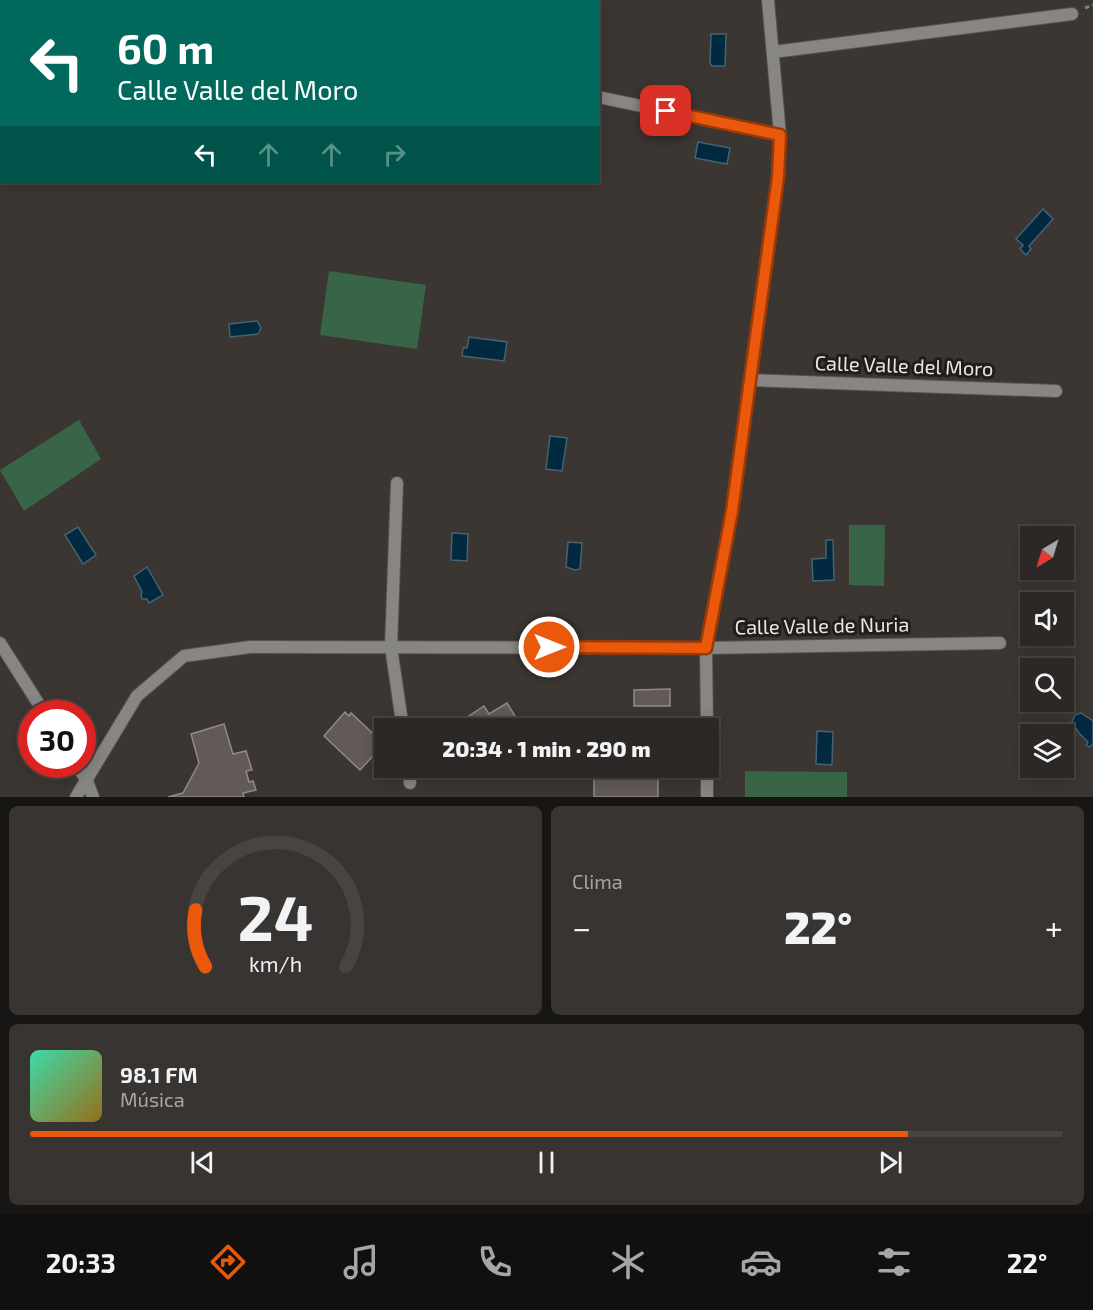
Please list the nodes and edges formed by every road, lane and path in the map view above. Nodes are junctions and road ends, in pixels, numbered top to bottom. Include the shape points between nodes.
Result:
1 (768, 0) edge
2 (1072, 14) dead end
3 (773, 52) junction
4 (600, 97) edge
5 (780, 135) junction
6 (751, 380) junction
7 (1056, 391) dead end
8 (398, 483) dead end
9 (0, 643) edge
10 (1000, 643) dead end
11 (392, 647) junction
12 (706, 648) junction
13 (36, 700) edge
14 (402, 718) edge
15 (706, 718) edge
16 (85, 778) edge
17 (409, 778) edge
18 (707, 778) edge
19 (87, 781) junction
20 (410, 783) dead end
21 (76, 797) edge
22 (93, 797) edge
23 (707, 797) edge

1 - 3 street
2 - 3 street
3 - 5 street
4 - 5 street
5 - 6 street
6 - 7 street, Calle Valle del Moro
6 - 12 street
8 - 11 street
9 - 13 street
10 - 12 street, Calle Valle de Nuria
11 - 12 street, Calle Valle de Nuria
11 - 14 street
11 - 19 street, Calle Valle de Nuria via 250,647 184,656 137,696
12 - 15 street
16 - 19 street
17 - 20 street
18 - 23 street
19 - 21 street, Calle Valle de Nuria
19 - 22 street

